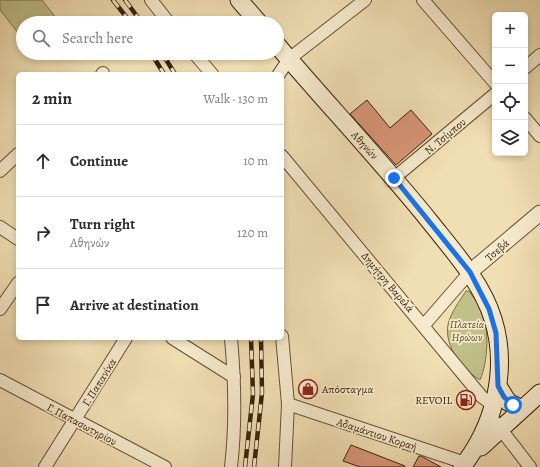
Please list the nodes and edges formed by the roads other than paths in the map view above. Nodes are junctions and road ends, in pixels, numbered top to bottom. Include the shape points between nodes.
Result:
1 (151, 0) edge
2 (239, 0) edge
3 (364, 0) edge
4 (424, 0) edge
5 (164, 16) edge
6 (253, 16) edge
7 (284, 53) edge
8 (540, 55) edge
9 (289, 59) junction
10 (200, 60) edge
11 (528, 65) edge
12 (210, 72) edge
13 (280, 72) edge
14 (492, 79) edge
15 (492, 96) edge
16 (527, 120) edge
17 (540, 136) edge
18 (16, 156) edge
19 (284, 158) edge
20 (0, 171) edge
21 (394, 178) junction
22 (540, 213) edge
23 (0, 228) edge
24 (16, 238) edge
25 (470, 272) junction
26 (16, 286) edge
27 (0, 309) edge
28 (424, 325) junction
29 (125, 340) edge
30 (175, 340) edge
31 (231, 340) edge
32 (282, 340) edge
33 (234, 378) junction
34 (0, 380) edge
35 (498, 386) junction
36 (529, 401) edge
37 (288, 404) junction
38 (495, 417) junction
39 (75, 420) junction
40 (464, 465) edge
41 (45, 467) edge
42 (165, 467) edge
43 (231, 467) edge
44 (285, 467) edge
45 (530, 467) edge

1 - 5 street
2 - 6 main road
3 - 9 street
4 - 14 street
7 - 9 main road, Αθηνών
8 - 11 street
9 - 13 street
9 - 21 main road, Αθηνών
10 - 12 street
15 - 21 street, N. Τσίμπου
16 - 17 street
18 - 20 street
19 - 28 street, Δημήτρη Βαρελά
21 - 25 main road, Αθηνών
22 - 25 street, Τσεβά
23 - 24 street
25 - 28 street, Τσεβά
25 - 35 main road, Αθηνών via 493,318 497,344
26 - 27 street
28 - 38 street, Δημήτρη Βαρελά
29 - 39 street, Γ. Παπανίκα
30 - 33 street
31 - 33 street
32 - 37 street
33 - 43 street via 235,432
34 - 39 street, Γ. Παπασωτηρίου
35 - 36 main road via 504,397
35 - 38 main road, Αθηνών
36 - 38 main road
37 - 40 street, Αδαμάντιου Κοραή
37 - 44 street
38 - 40 main road
38 - 45 street, Δημήτρη Βαρελά
39 - 41 street, Γ. Παπανίκα
39 - 42 street, Γ. Παπασωτηρίου

